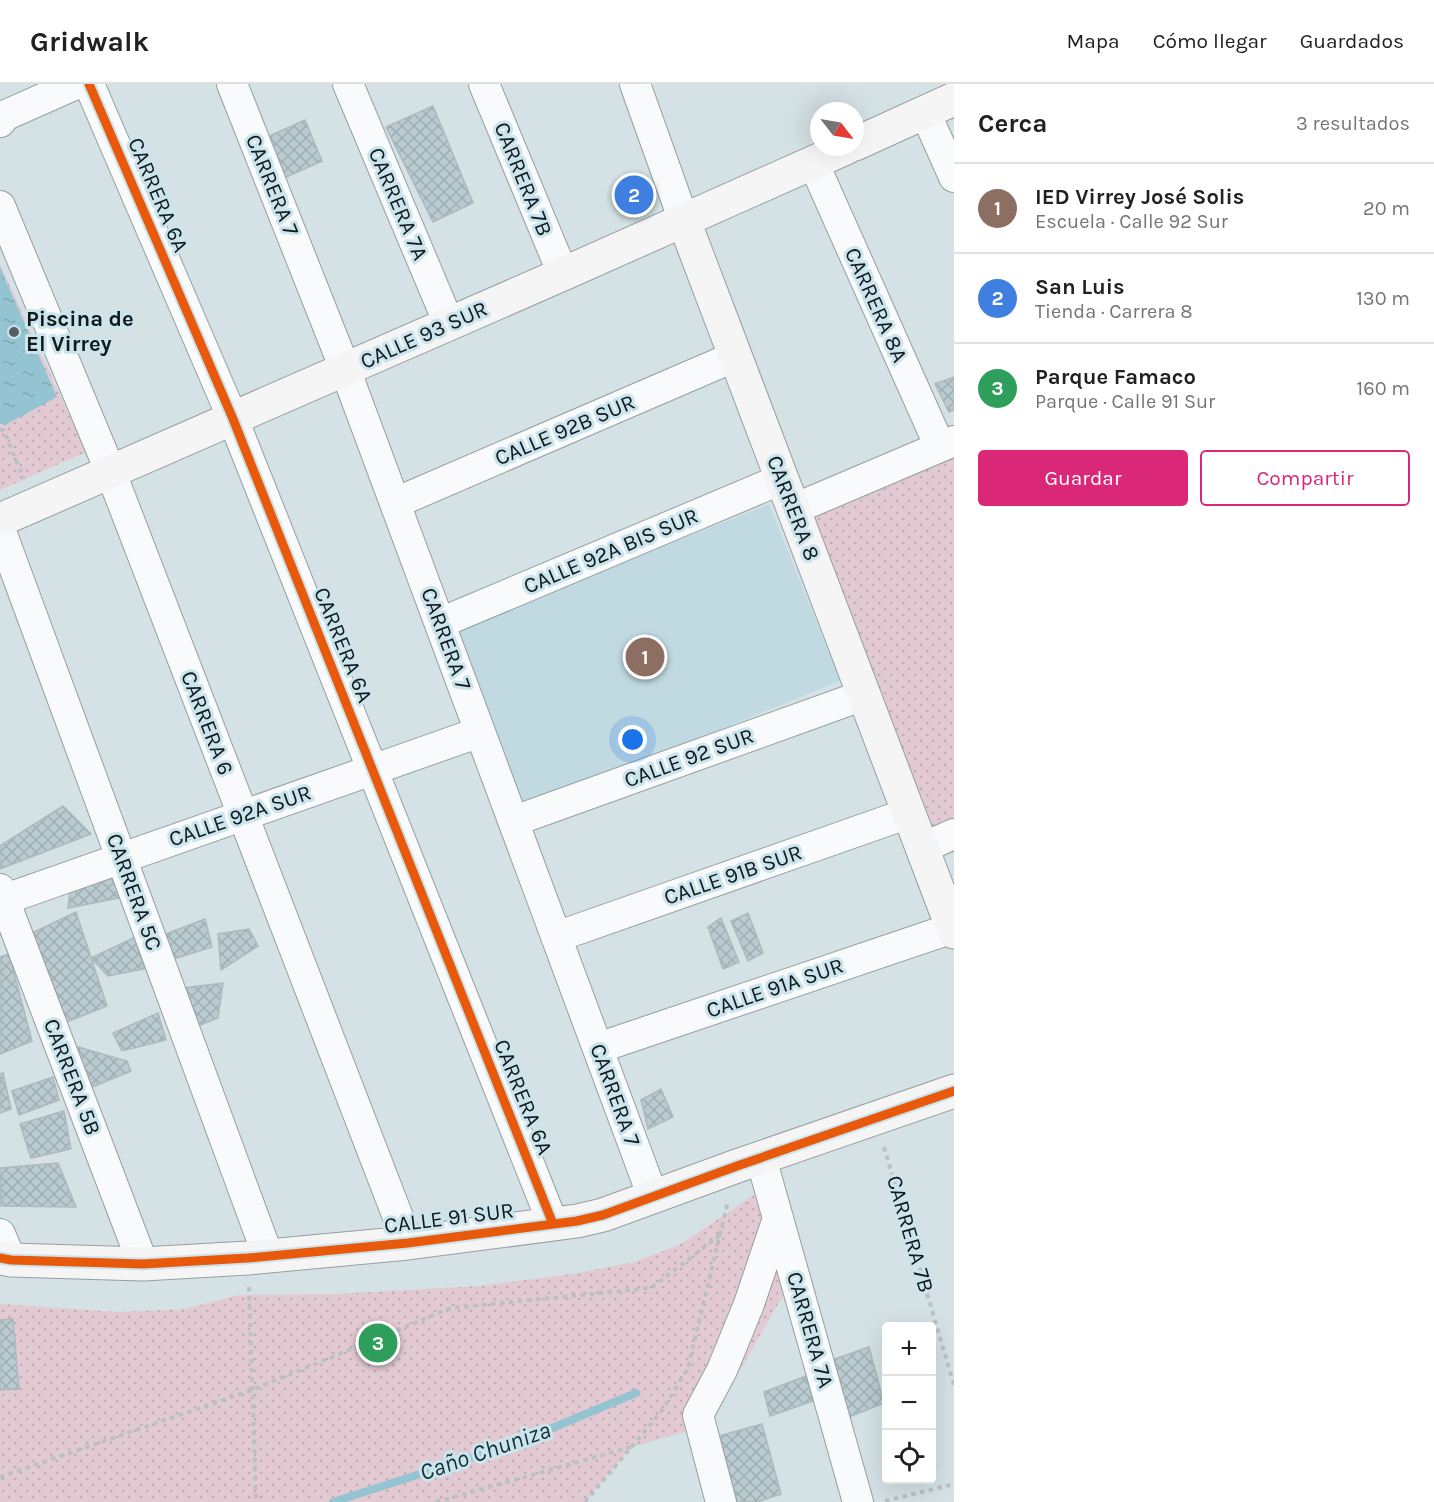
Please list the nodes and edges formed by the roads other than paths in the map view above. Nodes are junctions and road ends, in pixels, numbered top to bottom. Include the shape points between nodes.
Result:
1 (76, 84) edge
2 (89, 84) edge
3 (232, 84) edge
4 (348, 84) edge
5 (484, 84) edge
6 (635, 84) edge
7 (954, 99) edge
8 (925, 112) junction
9 (0, 122) edge
10 (864, 140) edge
11 (827, 156) edge
12 (813, 162) junction
13 (954, 177) edge
14 (0, 206) edge
15 (684, 221) junction
16 (563, 274) junction
17 (449, 324) junction
18 (736, 356) junction
19 (345, 369) junction
20 (233, 419) junction
21 (947, 444) edge
22 (111, 472) junction
23 (782, 479) junction
24 (395, 503) junction
25 (794, 509) junction
26 (0, 520) edge
27 (0, 529) edge
28 (440, 623) junction
29 (864, 695) junction
30 (480, 732) junction
31 (372, 770) junction
32 (909, 813) junction
33 (243, 815) junction
34 (514, 821) junction
35 (954, 834) edge
36 (922, 848) junction
37 (121, 858) junction
38 (1, 896) edge
39 (953, 930) edge
40 (556, 937) junction
41 (598, 1048) junction
42 (954, 1091) edge
43 (749, 1162) junction
44 (653, 1197) junction
45 (778, 1218) junction
46 (553, 1224) junction
47 (408, 1243) junction
48 (4, 1251) edge
49 (258, 1257) junction
50 (143, 1264) junction
51 (721, 1502) edge
52 (858, 1502) edge

1 - 9 street via 6,115
2 - 20 street, CARRERA 6A
3 - 19 street, CARRERA 7
4 - 17 street, CARRERA 7A
5 - 16 street, CARRERA 7B
6 - 15 street, CARRERA 8
7 - 8 street
8 - 10 street
8 - 13 street
11 - 12 street, CALLE 93 SUR
12 - 15 street, CALLE 93 SUR
12 - 21 street, CARRERA 8A
14 - 22 street, CARRERA 6
15 - 16 street, CALLE 93 SUR
15 - 18 street, CARRERA 8
16 - 17 street, CALLE 93 SUR
17 - 19 street, CALLE 93 SUR
18 - 23 street, CARRERA 8
18 - 24 street, CALLE 92B SUR
19 - 20 street, CALLE 93 SUR
19 - 24 street, CARRERA 7
20 - 22 street, CALLE 93 SUR
20 - 31 street, CARRERA 6A
21 - 25 street
22 - 26 street, CALLE 93 SUR
22 - 33 street, CARRERA 6
23 - 25 street, CARRERA 8
23 - 28 street, CALLE 92A BIS SUR
24 - 28 street, CARRERA 7
25 - 29 street, CARRERA 8
27 - 37 street, CARRERA 5C
28 - 30 street, CARRERA 7
29 - 32 street, CARRERA 8
29 - 34 street, CALLE 92 SUR
30 - 31 street, CALLE 92A SUR
30 - 34 street, CARRERA 7
31 - 33 street, CALLE 92A SUR
31 - 46 street, CARRERA 6A
32 - 36 street, CARRERA 8
32 - 40 street, CALLE 91B SUR
33 - 37 street, CALLE 92A SUR
33 - 47 street, CARRERA 6
34 - 40 street, CARRERA 7
35 - 36 street
36 - 39 street, CARRERA 8
37 - 38 street, CALLE 92A SUR
37 - 49 street, CARRERA 5C
38 - 50 street, CARRERA 5B
39 - 41 street, CALLE 91A SUR
40 - 41 street, CARRERA 7
41 - 44 street, CARRERA 7
42 - 43 street, CALLE 91 SUR
43 - 44 street, CALLE 91 SUR
43 - 45 street, CARRERA 7A
44 - 46 street, CALLE 91 SUR via 603,1215
45 - 51 street via 749,1304 722,1370 698,1415
45 - 52 street, CARRERA 7A
46 - 47 street, CALLE 91 SUR
47 - 49 street, CALLE 91 SUR
48 - 50 street, CALLE 91 SUR
49 - 50 street, CALLE 91 SUR

